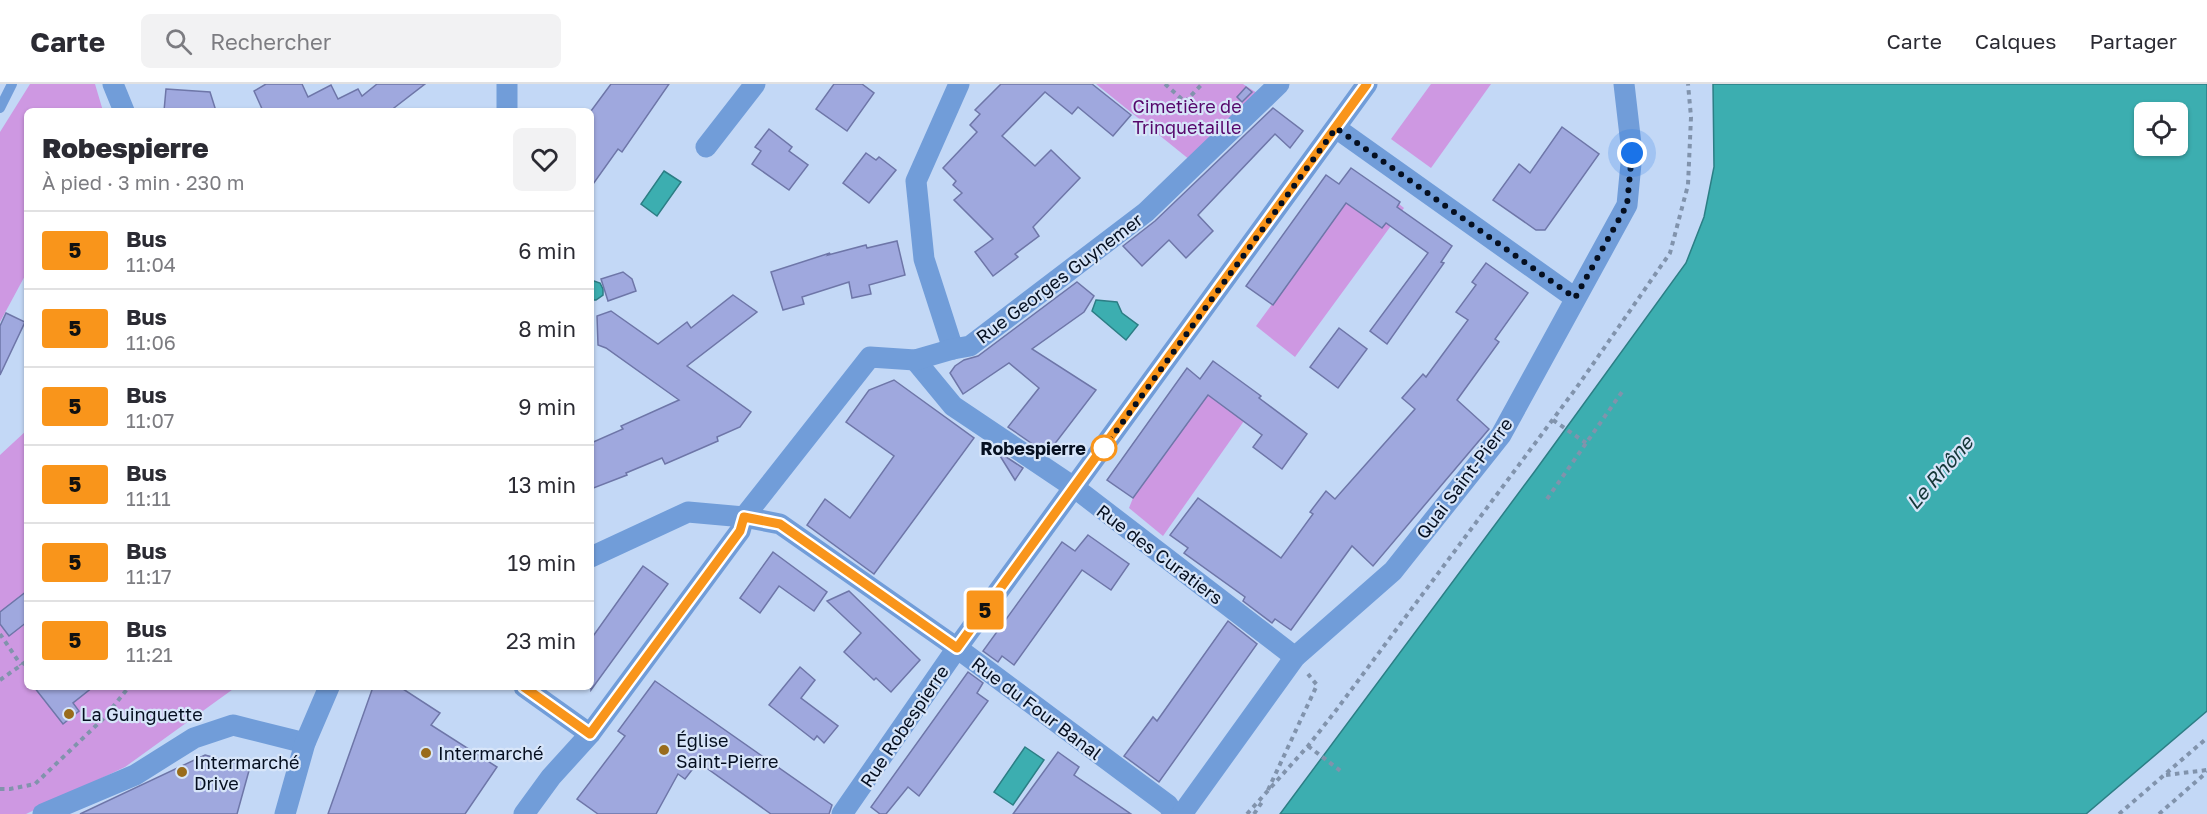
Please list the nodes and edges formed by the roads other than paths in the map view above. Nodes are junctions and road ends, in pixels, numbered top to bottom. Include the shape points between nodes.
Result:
1 (12, 84) edge
2 (112, 84) edge
3 (507, 84) edge
4 (754, 84) edge
5 (959, 84) edge
6 (1279, 84) edge
7 (1367, 84) edge
8 (1624, 84) edge
9 (0, 108) edge
10 (123, 108) edge
11 (507, 108) edge
12 (1336, 128) junction
13 (706, 147) dead end
14 (1575, 298) junction
15 (952, 349) junction
16 (915, 360) junction
17 (1075, 488) junction
18 (744, 517) junction
19 (594, 556) edge
20 (957, 648) junction
21 (1295, 657) junction
22 (328, 690) edge
23 (528, 690) edge
24 (590, 734) junction
25 (305, 743) junction
26 (530, 812) edge
27 (43, 814) edge
28 (285, 814) edge
29 (842, 814) edge
30 (1174, 814) edge
31 (1182, 814) edge

1 - 9 lane
2 - 10 street
3 - 11 street
4 - 13 street
5 - 15 street via 916,181 924,259
6 - 15 street, Rue Georges Guynemer via 1146,212 970,346
7 - 12 street, Rue Robespierre
8 - 14 street, Quai Saint-Pierre via 1632,153 1627,205
12 - 14 street
12 - 17 street, Rue Robespierre
14 - 21 street, Quai Saint-Pierre via 1501,435 1393,571
15 - 16 street, Rue Georges Guynemer
16 - 17 street, Rue des Curatiers via 953,406
16 - 18 street, Rue Georges Guynemer via 870,357
17 - 20 street, Rue Robespierre
17 - 21 street, Rue des Curatiers
18 - 19 street via 688,512
18 - 20 street, Rue du Four Banal via 780,524
18 - 24 street via 740,531
20 - 29 street, Rue Robespierre
20 - 30 street, Rue du Four Banal via 1168,805
21 - 31 street, Quai Saint-Pierre
22 - 25 street
23 - 24 street
24 - 26 street via 551,777
25 - 27 street via 233,726 194,738 135,775
25 - 28 street

